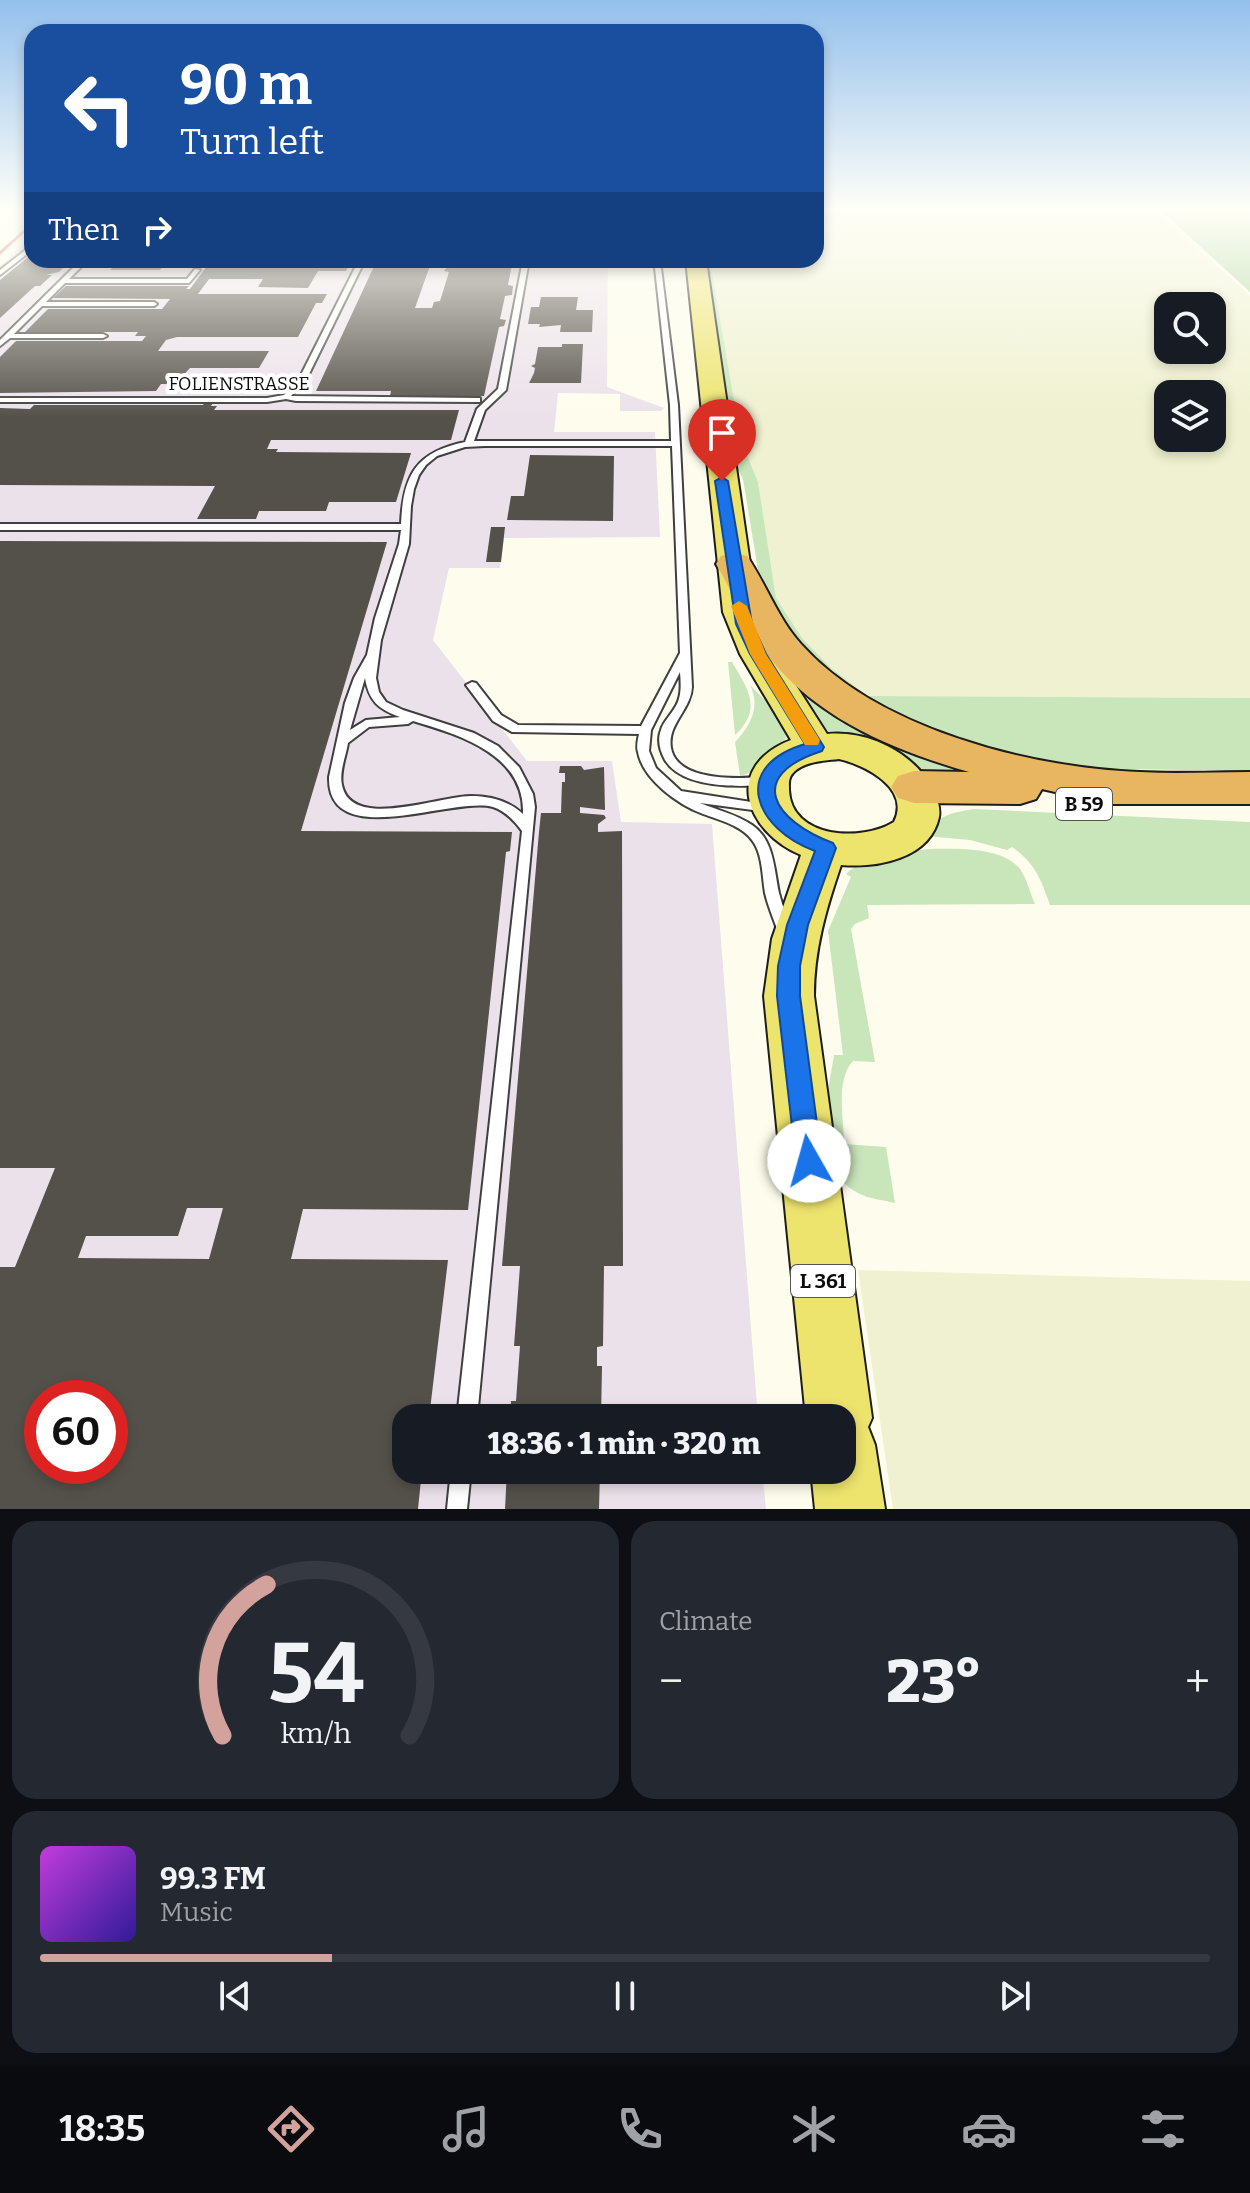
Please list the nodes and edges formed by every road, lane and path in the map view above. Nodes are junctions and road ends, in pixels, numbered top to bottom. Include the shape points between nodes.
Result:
1 (68, 277) edge
2 (192, 277) edge
3 (353, 277) edge
4 (523, 277) edge
5 (659, 277) edge
6 (698, 277) edge
7 (64, 281) junction
8 (41, 304) junction
9 (154, 304) dead end
10 (9, 336) junction
11 (103, 336) dead end
12 (0, 344) edge
13 (286, 397) junction
14 (0, 400) edge
15 (477, 400) dead end
16 (469, 444) junction
17 (674, 444) junction
18 (0, 527) edge
19 (406, 527) junction
20 (734, 564) junction
21 (685, 652) junction
22 (372, 656) junction
23 (472, 685) dead end
24 (419, 720) junction
25 (645, 730) junction
26 (342, 741) junction
27 (815, 747) junction
28 (1138, 788) junction
29 (1250, 788) edge
30 (677, 795) junction
31 (769, 795) junction
32 (916, 797) junction
33 (1250, 806) edge
34 (528, 830) junction
35 (826, 848) junction
36 (792, 949) junction
37 (468, 1404) edge
38 (837, 1404) edge
39 (460, 1484) edge
40 (847, 1484) edge
41 (457, 1509) edge
42 (850, 1509) edge

1 - 7 lane
2 - 7 lane
3 - 13 lane via 303,378
4 - 16 lane via 502,390 481,409
5 - 17 lane
6 - 20 main road
7 - 8 lane
8 - 9 lane
8 - 10 lane
10 - 11 lane
10 - 12 lane
13 - 14 lane, FOLIENSTRASSE
13 - 15 lane, FOLIENSTRASSE
16 - 17 lane
16 - 19 lane via 420,463
17 - 21 lane
18 - 19 lane
19 - 22 lane
20 - 27 main road via 748,636
20 - 28 highway via 788,655 869,716 981,761
21 - 25 lane
21 - 31 lane via 685,698 665,737 672,757 712,782
22 - 24 lane via 371,683 379,703
22 - 26 lane via 361,671
23 - 25 lane via 497,718 516,729
24 - 26 lane via 366,724
24 - 34 lane via 465,731 515,766 528,796
25 - 30 lane via 643,751 651,770
26 - 34 lane via 335,785 350,808 388,814 450,802 485,802 503,806
27 - 31 main road via 784,759
27 - 32 main road via 850,747 873,754 893,764
28 - 29 highway
28 - 32 highway
30 - 31 lane
30 - 36 lane via 759,838
31 - 35 main road via 791,832
32 - 33 highway, B 59
32 - 35 main road via 916,820 886,846 863,851
34 - 37 lane
35 - 36 main road, L 361
36 - 38 main road, L 361 via 789,996
39 - 41 lane
40 - 42 main road

